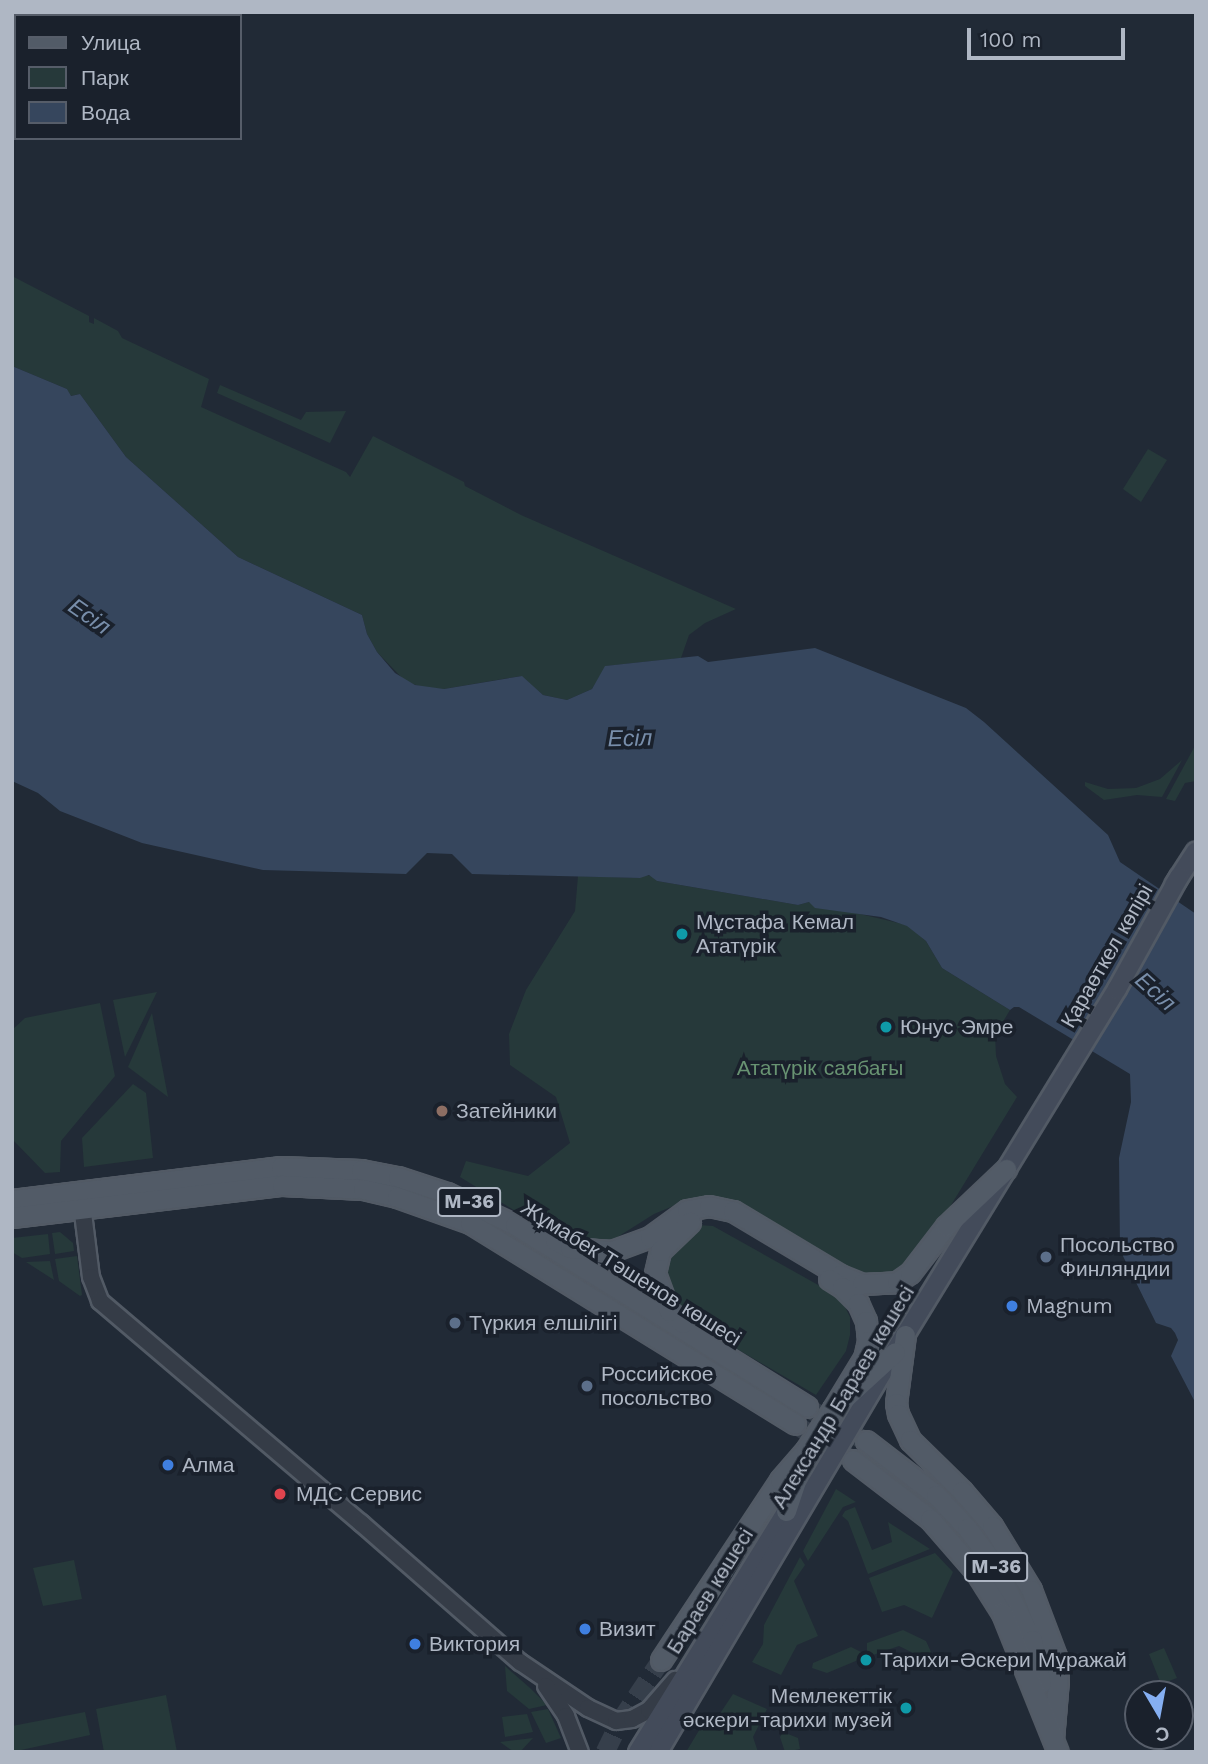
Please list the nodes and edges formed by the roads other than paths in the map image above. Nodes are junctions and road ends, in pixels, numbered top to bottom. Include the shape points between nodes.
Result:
1 (1196, 851) edge
2 (1068, 1066) joint
3 (1006, 1169) junction
4 (447, 1193) junction
5 (12, 1200) edge
6 (82, 1200) junction
7 (12, 1217) edge
8 (905, 1335) junction
9 (895, 1352) junction
10 (720, 1356) junction
11 (807, 1406) tunnel mouth
12 (833, 1409) junction
13 (795, 1424) tunnel mouth
14 (866, 1441) tunnel mouth
15 (806, 1450) junction
16 (853, 1460) tunnel mouth
17 (786, 1511) junction
18 (707, 1641) junction
19 (661, 1660) tunnel mouth
20 (540, 1679) junction
21 (1053, 1747) edge
22 (580, 1752) edge
23 (638, 1752) edge
24 (658, 1752) edge

1 - 2 main road, Қараөткел көпірі
2 - 3 main road, Александр Бараев көшесі
3 - 4 main road via 946,1226 910,1273 897,1282 879,1285 840,1275 733,1211 709,1206 687,1210 650,1237 612,1251 592,1252 570,1248 497,1207
3 - 8 main road, Александр Бараев көшесі
4 - 6 main road, Жұмабек Тәшенов көшесі / M-36 via 398,1177 326,1167 239,1170
4 - 10 main road, Жұмабек Тәшенов көшесі / M-36 via 514,1225
5 - 6 main road, Жұмабек Тәшенов көшесі / M-36
6 - 7 main road, Жұмабек Тәшенов көшесі / M-36
6 - 13 main road, Жұмабек Тәшенов көшесі / M-36 via 282,1185 363,1189 397,1197 470,1223
6 - 20 street via 91,1277 100,1301
8 - 9 main road, Александр Бараев көшесі
8 - 21 main road via 896,1404 909,1440 992,1526 1031,1590 1056,1656
9 - 12 main road
9 - 17 main road, Бараев көшесі
9 - 24 main road, Александр Бараев көшесі
10 - 11 main road, Жұмабек Тәшенов көшесі / M-36
10 - 12 main road via 669,1311 655,1273 660,1251 687,1223 714,1216 842,1287 858,1303 868,1331 867,1350
12 - 15 main road
14 - 21 main road, M-36 via 936,1495 993,1564 1031,1640
15 - 17 main road
15 - 19 main road via 780,1480
16 - 21 main road, M-36 via 930,1520 976,1572 1002,1612 1045,1715
17 - 18 main road, Бараев көшесі
18 - 20 street via 649,1710 626,1721 603,1717
18 - 23 main road, Бараев көшесі
20 - 22 street via 566,1716

